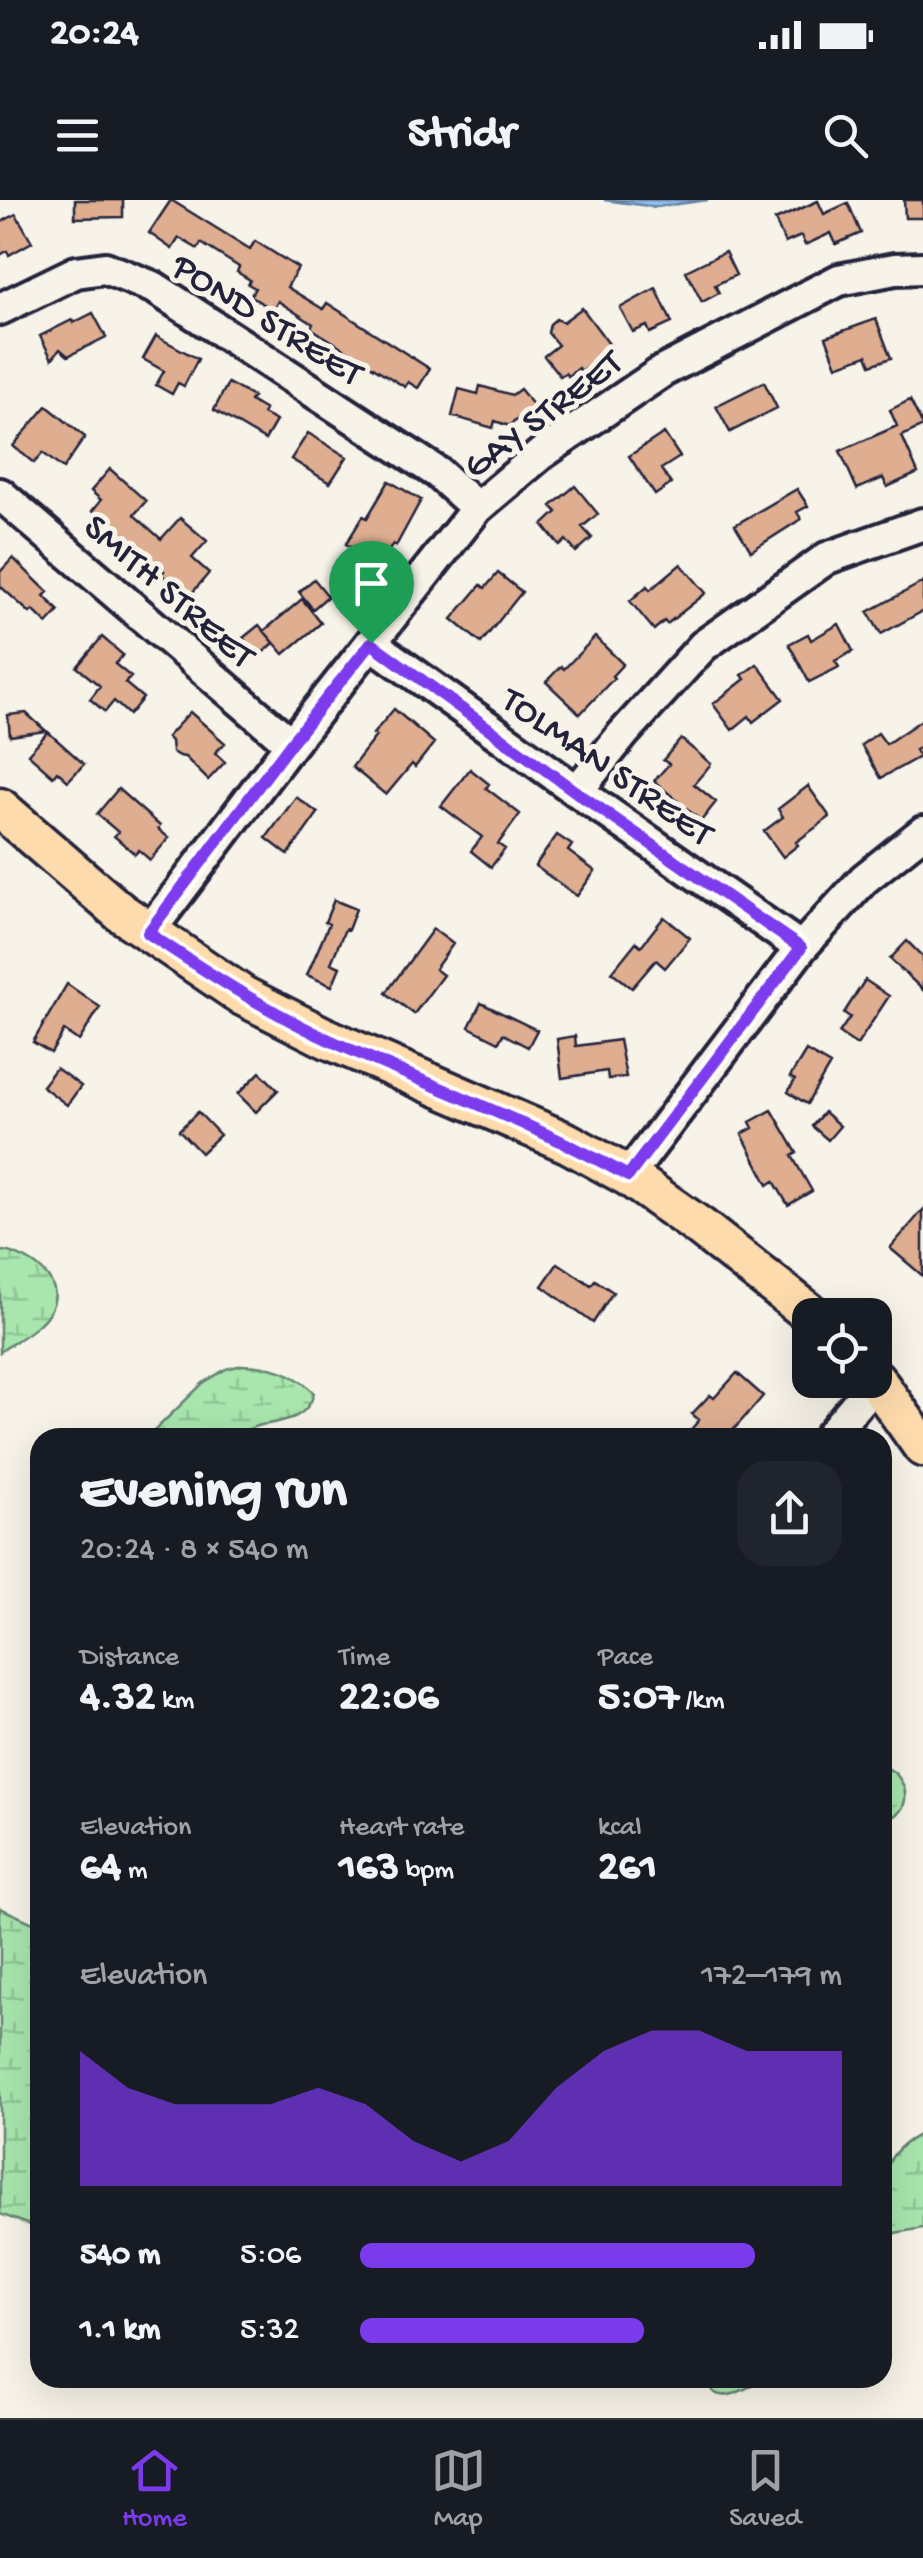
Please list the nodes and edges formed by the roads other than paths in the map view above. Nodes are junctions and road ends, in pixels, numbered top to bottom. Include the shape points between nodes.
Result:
1 (923, 268) edge
2 (0, 309) edge
3 (0, 494) edge
4 (477, 508) junction
5 (923, 524) edge
6 (371, 643) junction
7 (290, 744) junction
8 (576, 792) junction
9 (0, 808) edge
10 (923, 832) edge
11 (148, 933) junction
12 (801, 948) junction
13 (628, 1176) junction
14 (792, 1299) edge
15 (861, 1398) edge
16 (889, 1398) edge
17 (836, 1428) edge
18 (923, 1447) edge

1 - 4 street, GAY STREET via 838,280 663,370 541,454
2 - 4 street, POND STREET via 76,272 105,268 155,288 438,473
3 - 7 street, SMITH STREET
4 - 6 street, GAY STREET
5 - 8 street via 827,558 703,646
6 - 7 street, GAY STREET
6 - 8 street, TOLMAN STREET
7 - 11 street, GAY STREET
8 - 12 street, TOLMAN STREET
9 - 11 main road
10 - 12 street via 864,879
11 - 13 main road via 243,996
12 - 13 street
13 - 14 main road
15 - 17 street
16 - 18 main road

